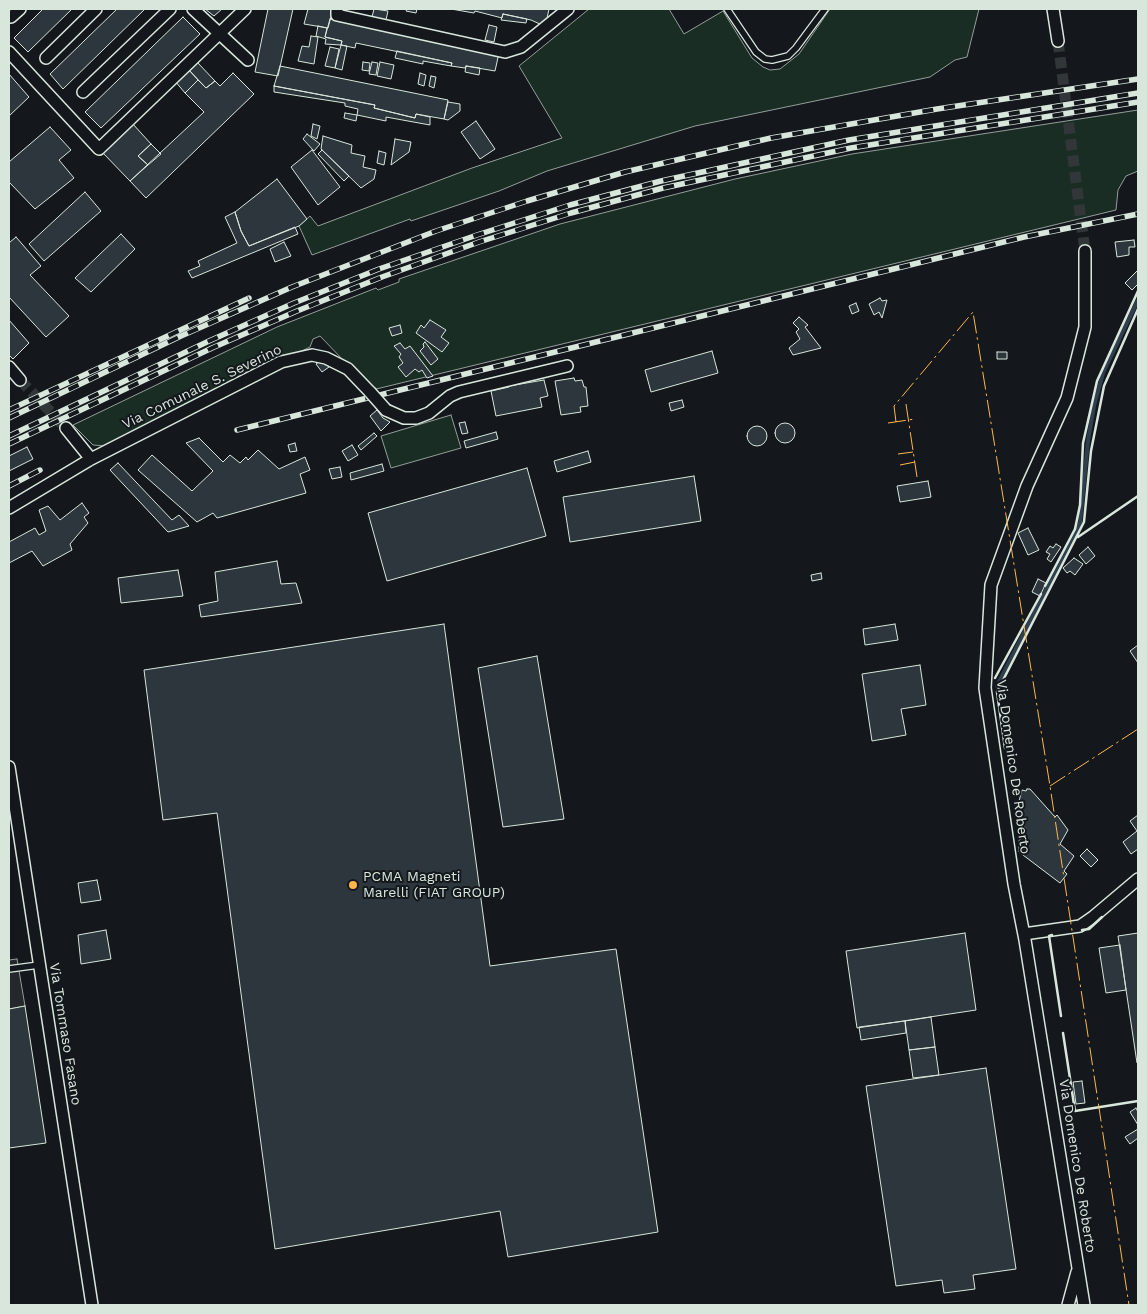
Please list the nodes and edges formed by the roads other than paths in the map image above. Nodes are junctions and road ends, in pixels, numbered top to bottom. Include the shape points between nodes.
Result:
1 (20, 9) edge
2 (96, 9) edge
3 (170, 9) edge
4 (193, 9) edge
5 (246, 9) edge
6 (336, 9) edge
7 (568, 9) edge
8 (727, 9) edge
9 (825, 9) edge
10 (1053, 9) edge
11 (11, 17) dead end
12 (220, 33) junction
13 (1058, 41) tunnel mouth
14 (9, 52) edge
15 (46, 58) dead end
16 (248, 60) dead end
17 (83, 92) dead end
18 (1086, 251) tunnel mouth
19 (567, 366) dead end
20 (9, 367) edge
21 (20, 380) tunnel mouth
22 (66, 428) tunnel mouth
23 (91, 458) junction
24 (9, 508) edge
25 (9, 767) edge
26 (1138, 879) edge
27 (1024, 934) junction
28 (39, 965) junction
29 (9, 969) edge
30 (1078, 1268) junction
31 (92, 1305) edge
32 (1068, 1305) edge
33 (1084, 1305) edge

1 - 11 street
2 - 15 street
3 - 17 street
4 - 12 street
5 - 12 street
6 - 7 street via 337,15 505,52 521,47
8 - 9 lane via 765,60 788,56
10 - 13 street
12 - 14 street via 99,149
12 - 16 street
18 - 27 street, Via Domenico De Roberto via 1085,327 1068,398 1027,486 991,585 985,688
19 - 23 street, Via Comunale S. Severino, bridge via 459,392 416,418 394,415 348,369 312,355 281,362
20 - 21 street
22 - 23 street
23 - 24 street
25 - 28 street, Via Tommaso Fasano
26 - 27 street via 1080,926
27 - 30 street, Via Domenico De Roberto
28 - 29 lane
28 - 31 street, Via Tommaso Fasano
30 - 32 street, Via Domenico De Roberto
30 - 33 street, Via Domenico De Roberto

